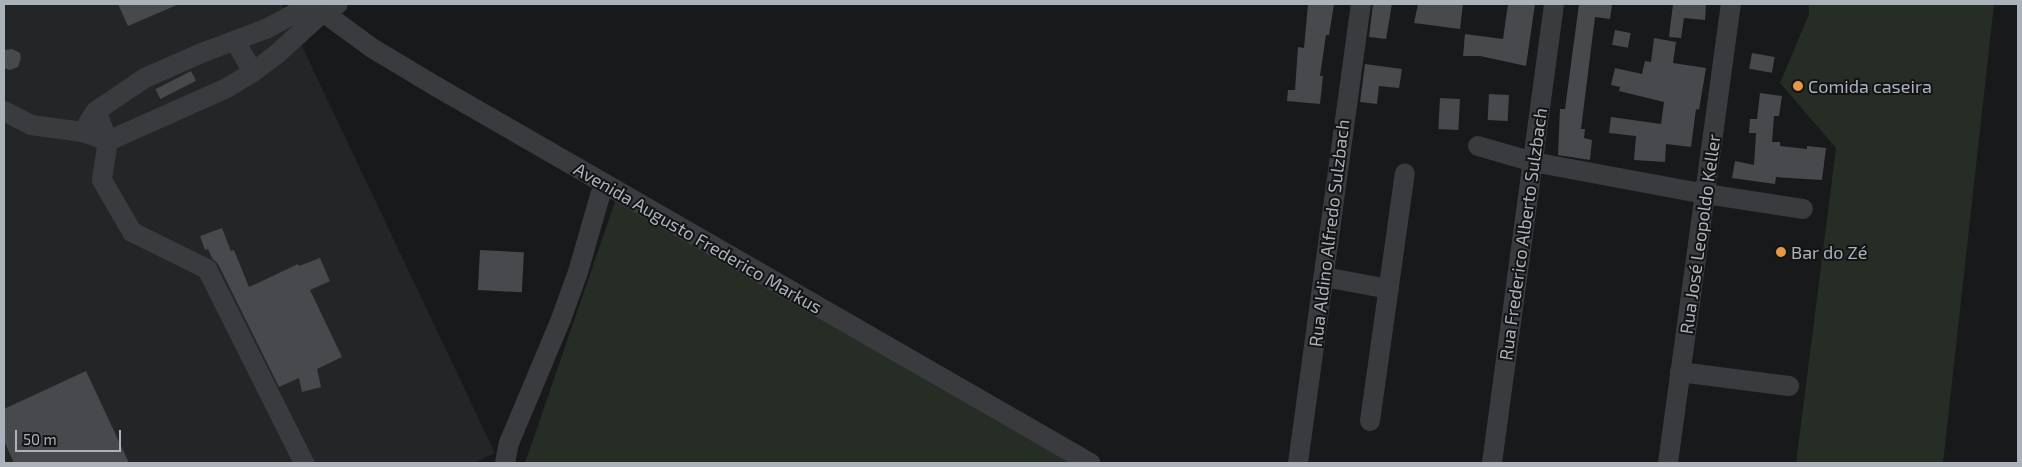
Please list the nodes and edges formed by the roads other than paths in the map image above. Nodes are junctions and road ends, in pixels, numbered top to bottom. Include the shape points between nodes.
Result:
1 (1361, 4) edge
2 (1554, 4) edge
3 (1730, 4) edge
4 (321, 6) edge
5 (235, 41) junction
6 (254, 72) junction
7 (4, 111) edge
8 (96, 112) junction
9 (84, 132) junction
10 (108, 142) junction
11 (1478, 146) dead end
12 (1533, 162) junction
13 (1405, 172) dead end
14 (606, 186) junction
15 (1706, 194) junction
16 (1803, 209) dead end
17 (1324, 278) junction
18 (1389, 289) junction
19 (1680, 372) junction
20 (1789, 386) dead end
21 (1370, 421) dead end
22 (304, 463) edge
23 (505, 463) edge
24 (1090, 463) edge
25 (1298, 463) edge
26 (1492, 463) edge
27 (1668, 463) edge

1 - 17 street, Rua Aldino Alfredo Sulzbach
2 - 12 street, Rua Frederico Alberto Sulzbach
3 - 15 street, Rua José Leopoldo Keller
4 - 5 street
4 - 6 street via 292,42
4 - 14 street, Avenida Augusto Frederico Markus via 372,48
5 - 6 street
5 - 8 street via 145,78
6 - 10 street via 225,89
7 - 9 street via 31,125
8 - 9 street
8 - 10 street
9 - 10 street
10 - 22 street via 102,180 132,232 207,269
11 - 12 street
12 - 15 street
12 - 26 street, Rua Frederico Alberto Sulzbach
13 - 18 street
14 - 23 street via 561,319 509,442
14 - 24 street, Avenida Augusto Frederico Markus
15 - 16 street
15 - 19 street, Rua José Leopoldo Keller
17 - 18 street
17 - 25 street, Rua Aldino Alfredo Sulzbach
18 - 21 street
19 - 20 street
19 - 27 street, Rua José Leopoldo Keller

